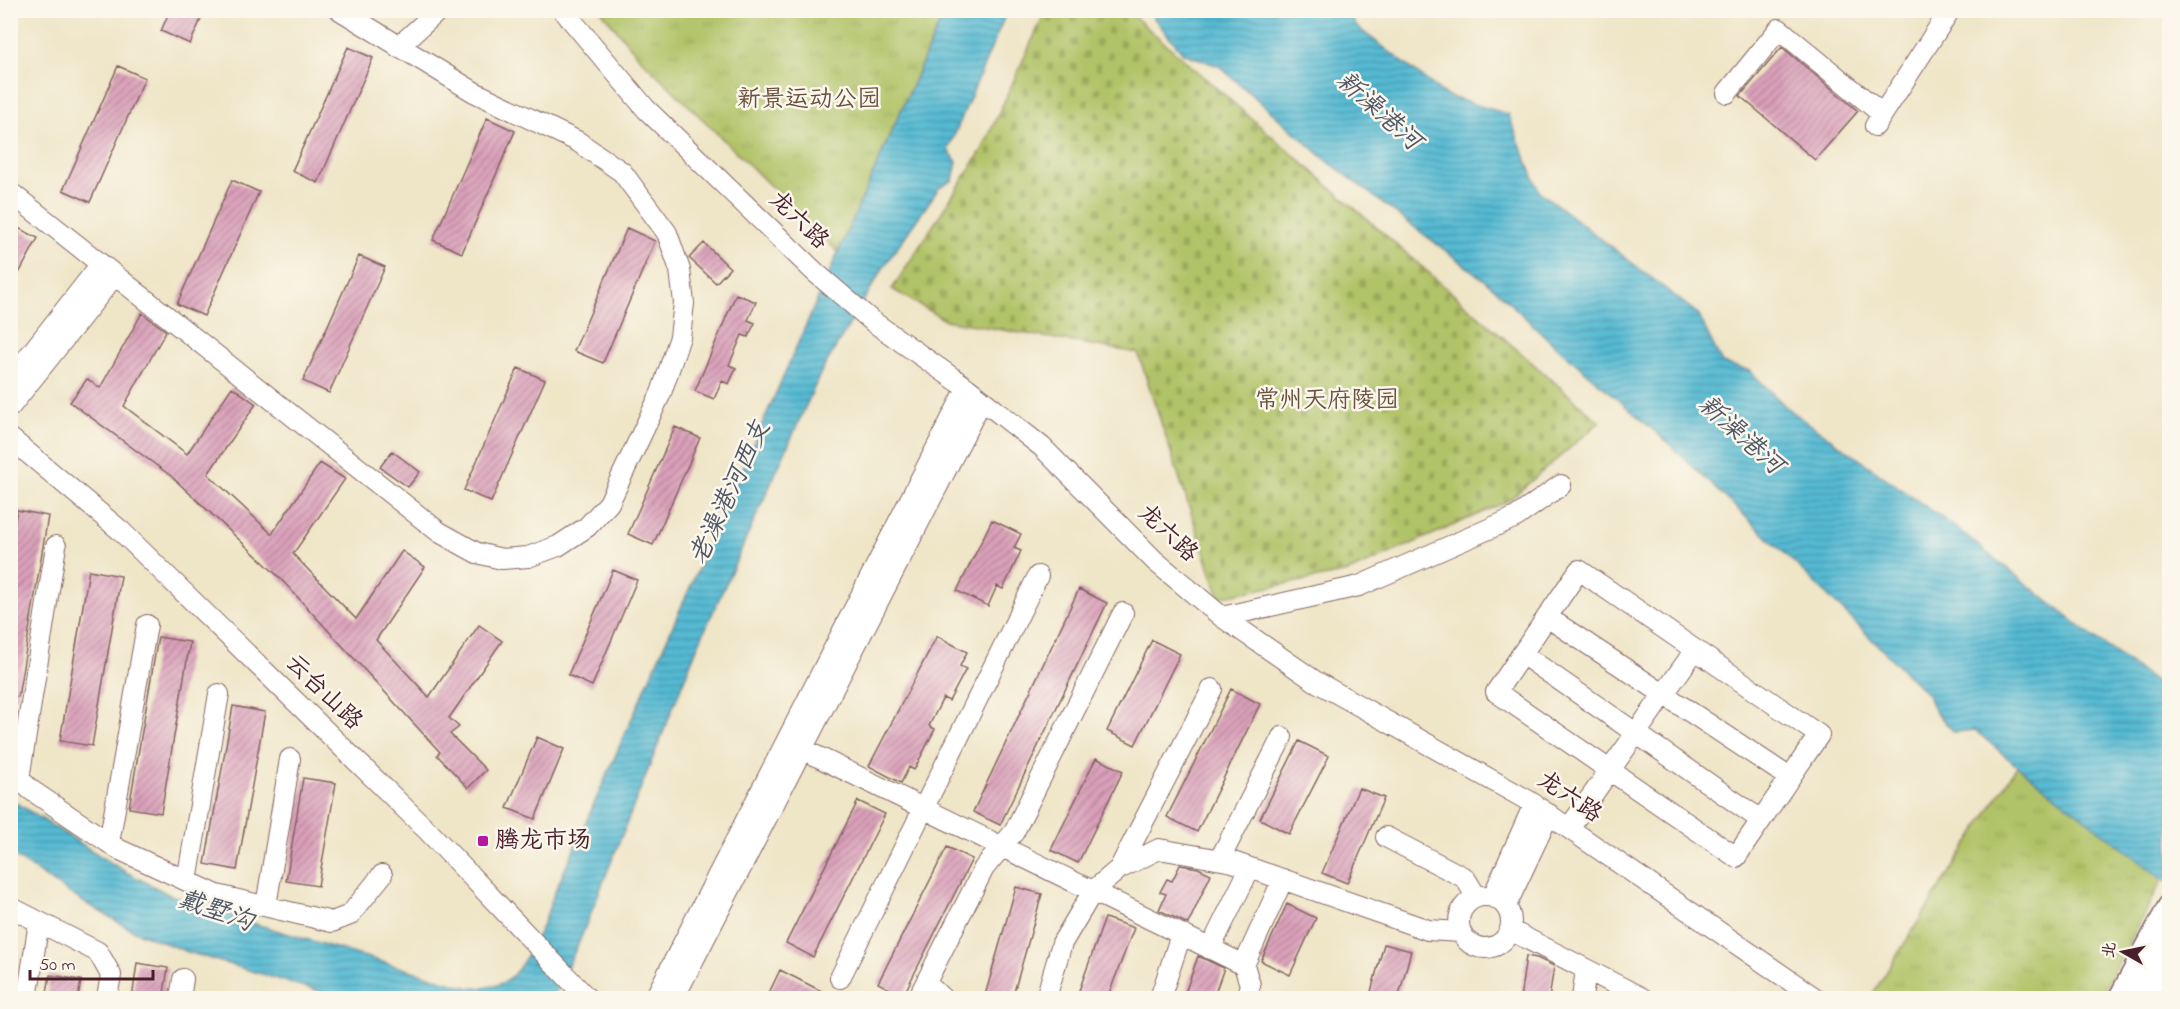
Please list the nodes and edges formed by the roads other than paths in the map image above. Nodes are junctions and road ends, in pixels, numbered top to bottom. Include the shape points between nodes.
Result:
1 (340, 10) edge
2 (439, 10) edge
3 (562, 10) edge
4 (1950, 10) edge
5 (398, 47) junction
6 (1727, 93) dead end
7 (10, 192) edge
8 (108, 270) junction
9 (10, 380) edge
10 (974, 394) junction
11 (10, 407) edge
12 (10, 438) edge
13 (1561, 485) dead end
14 (56, 546) dead end
15 (1038, 576) dead end
16 (1123, 613) dead end
17 (1222, 617) junction
18 (1547, 617) junction
19 (147, 625) dead end
20 (1695, 650) junction
21 (1522, 654) junction
22 (1212, 689) dead end
23 (219, 694) dead end
24 (1664, 695) junction
25 (1636, 733) junction
26 (1282, 737) dead end
27 (802, 749) junction
28 (290, 759) dead end
29 (1610, 770) junction
30 (15, 775) edge
31 (1790, 778) junction
32 (923, 809) junction
33 (1541, 809) junction
34 (1761, 820) junction
35 (1569, 828) junction
36 (1386, 837) dead end
37 (109, 843) junction
38 (1002, 847) junction
39 (1220, 859) junction
40 (1250, 868) junction
41 (1119, 869) junction
42 (382, 875) dead end
43 (1283, 879) junction
44 (187, 881) junction
45 (1093, 891) junction
46 (1492, 899) junction
47 (266, 906) junction
48 (10, 908) edge
49 (2168, 911) edge
50 (39, 922) junction
51 (1510, 930) junction
52 (1460, 932) junction
53 (1181, 935) junction
54 (2169, 946) edge
55 (1210, 949) junction
56 (1244, 965) junction
57 (1586, 970) junction
58 (2169, 971) edge
59 (840, 978) dead end
60 (2169, 990) edge
61 (922, 991) edge
62 (27, 999) edge
63 (107, 999) edge
64 (587, 999) edge
65 (655, 999) edge
66 (674, 999) edge
67 (942, 999) edge
68 (1046, 999) edge
69 (1160, 999) edge
70 (1246, 999) edge
71 (1582, 999) edge
72 (1642, 999) edge
73 (1815, 999) edge
74 (2121, 999) edge
75 (2142, 999) edge
76 (2155, 999) edge
77 (2165, 999) edge

1 - 5 street
2 - 5 street
3 - 10 street, 龙六路 via 646,109 816,273 872,321
4 - 6 street via 1879,120 1779,28
5 - 8 street via 474,92 577,141 622,172 667,233 680,270 684,303 680,337 662,393 609,503 587,527 558,546 528,557 502,559 477,553 439,532
7 - 8 street
8 - 9 street
8 - 11 street
10 - 17 street, 龙六路 via 1042,447 1155,561
10 - 27 street
10 - 65 street
12 - 64 street, 云台山路 via 121,531 419,823
13 - 17 street via 1516,517 1359,586
14 - 30 street
15 - 32 street
16 - 38 street via 1014,832
17 - 33 street, 龙六路 via 1315,681
18 - 20 street via 1579,570
18 - 21 street
18 - 24 street
19 - 37 street
20 - 24 street
20 - 31 street via 1819,735
21 - 25 street
21 - 29 street via 1496,692
22 - 41 street
23 - 44 street
24 - 25 street
24 - 31 street
25 - 29 street
25 - 34 street
26 - 39 street
27 - 32 street
27 - 66 street
28 - 47 street
29 - 34 street via 1736,856
29 - 35 street
30 - 37 street
31 - 34 street
32 - 38 street
32 - 59 street
33 - 35 street, 龙六路
33 - 46 street
35 - 73 street, 龙六路
36 - 46 street via 1464,878
37 - 44 street
38 - 45 street
38 - 61 street via 984,868
39 - 40 street
39 - 41 street via 1159,849
40 - 43 street
40 - 55 street
41 - 45 street
42 - 47 street via 350,915 332,922
43 - 52 street via 1428,930
43 - 56 street
44 - 47 street via 217,895
45 - 53 street
45 - 68 street via 1062,943
46 - 51 street via 1510,914
46 - 52 street via 1468,900 1459,914
48 - 50 street
49 - 74 main road
50 - 62 street
50 - 63 street via 98,952 111,975
51 - 52 street via 1498,944 1481,948 1465,940
51 - 57 street
53 - 55 street
53 - 69 street
54 - 75 street
55 - 56 street
56 - 70 street via 1250,986
57 - 71 street
57 - 72 street
58 - 76 street
60 - 77 main road
61 - 67 street

